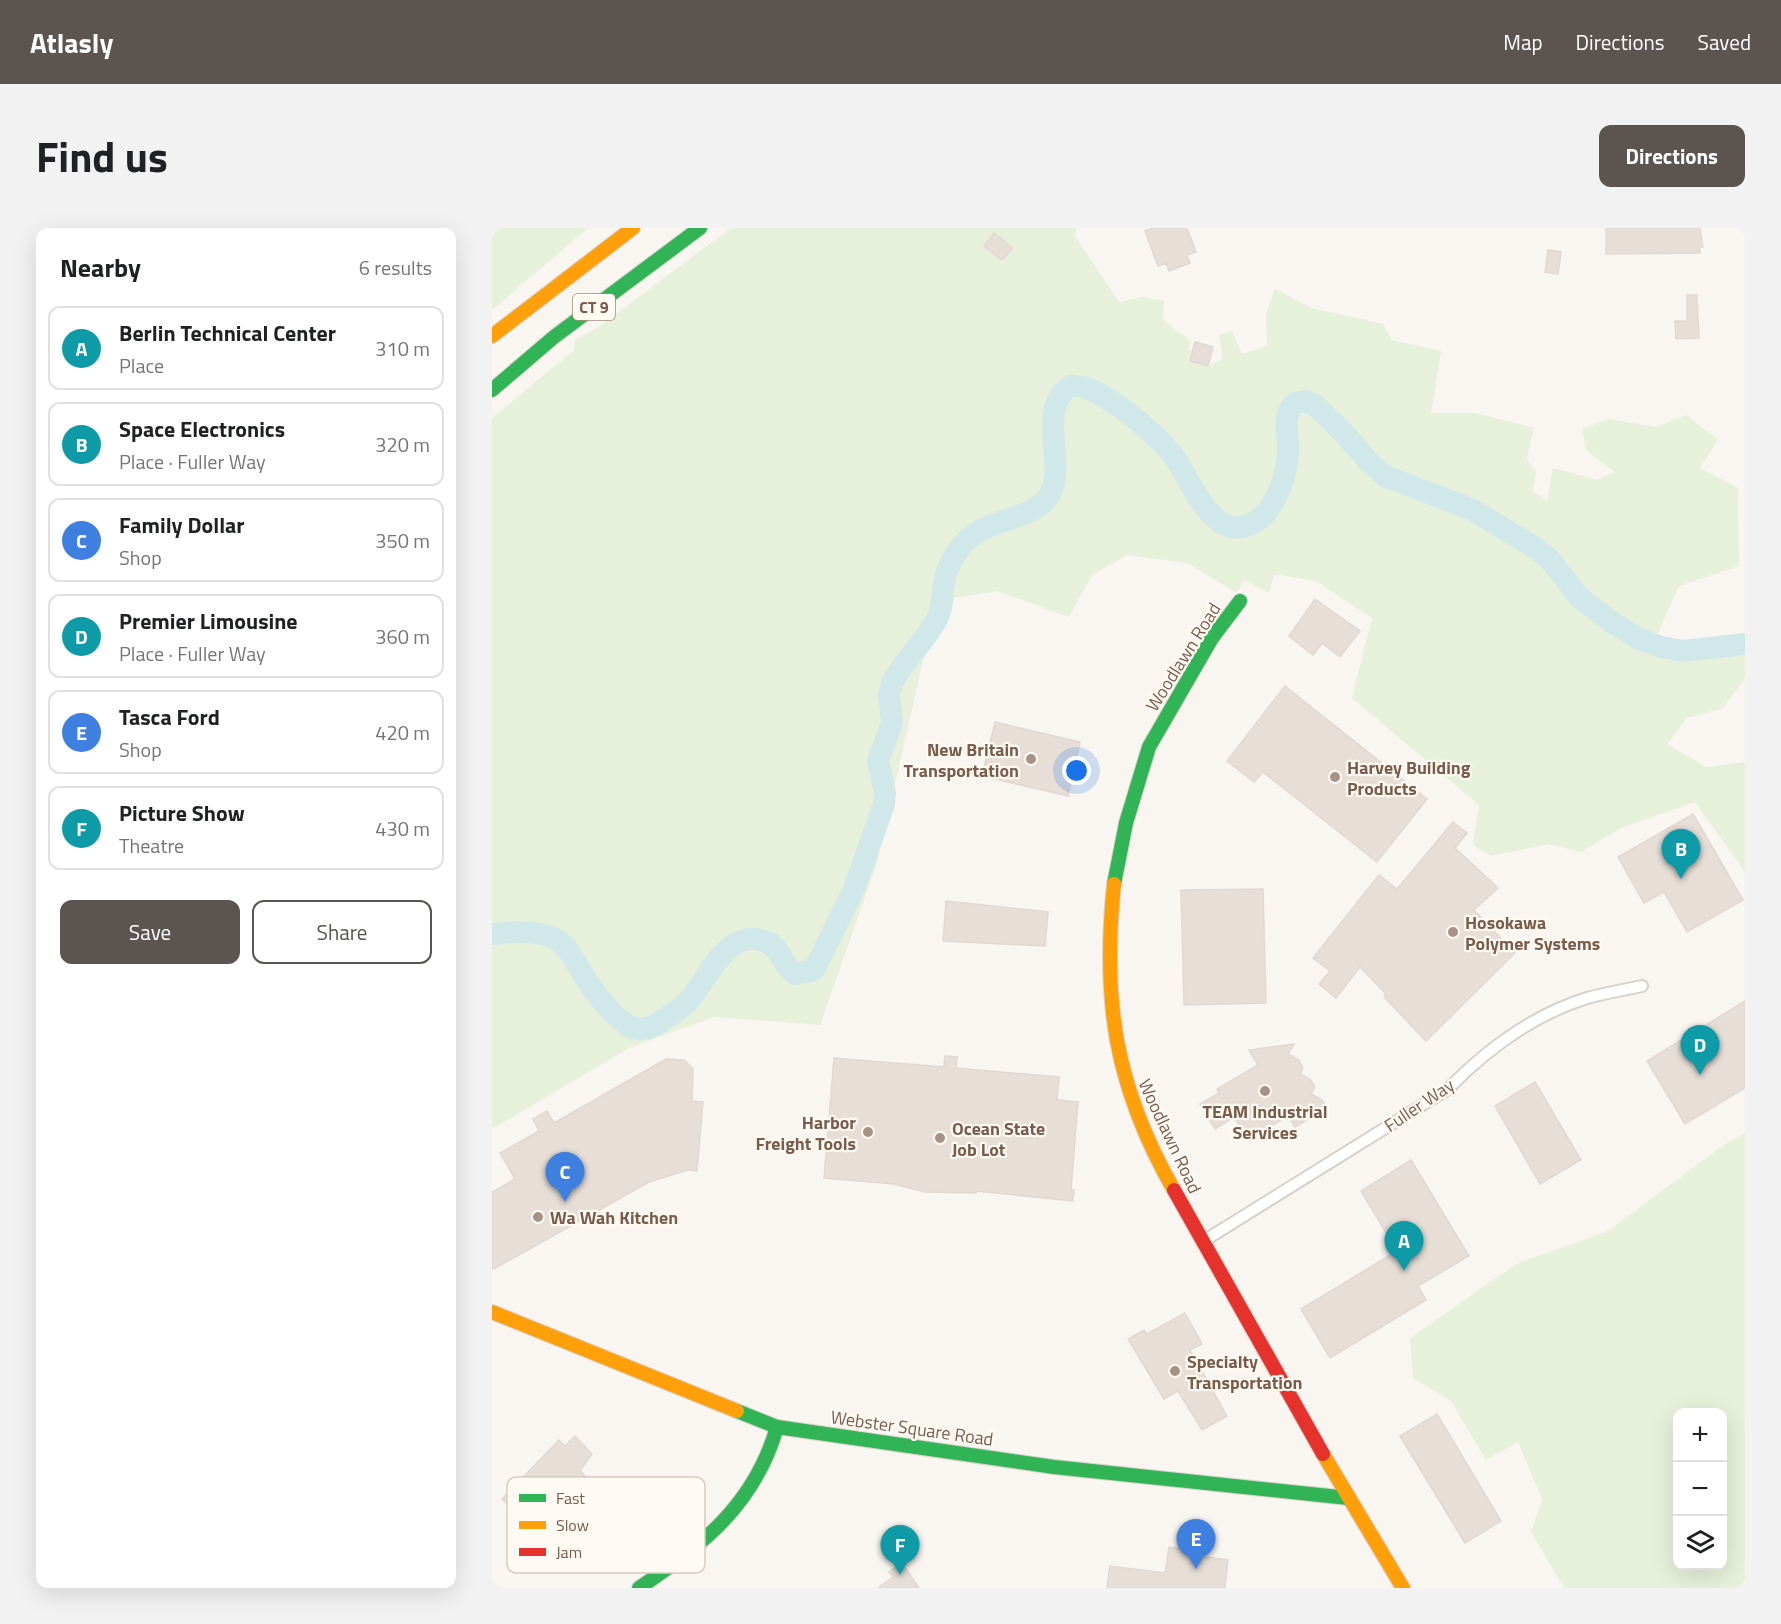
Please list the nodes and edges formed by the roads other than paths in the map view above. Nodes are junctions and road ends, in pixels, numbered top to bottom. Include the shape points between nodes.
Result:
1 (633, 228) edge
2 (700, 228) edge
3 (492, 336) edge
4 (492, 390) edge
5 (1240, 601) dead end
6 (1642, 986) dead end
7 (1202, 1242) junction
8 (492, 1312) edge
9 (777, 1427) junction
10 (1348, 1498) junction
11 (705, 1538) edge
12 (661, 1573) edge
13 (639, 1588) edge
14 (1403, 1588) edge

1 - 3 main road, CT 9
2 - 4 main road, CT 9 via 554,337
5 - 7 main road, Woodlawn Road via 1201,656 1149,747 1122,843 1110,924 1110,986 1126,1085 1158,1162
6 - 7 street, Fuller Way via 1586,998 1523,1027 1480,1056 1448,1089
7 - 10 main road, Woodlawn Road
8 - 9 main road, Webster Square Road
9 - 10 main road, Webster Square Road via 1054,1467
9 - 11 main road via 763,1468 732,1512
10 - 14 main road, Woodlawn Road
12 - 13 main road

